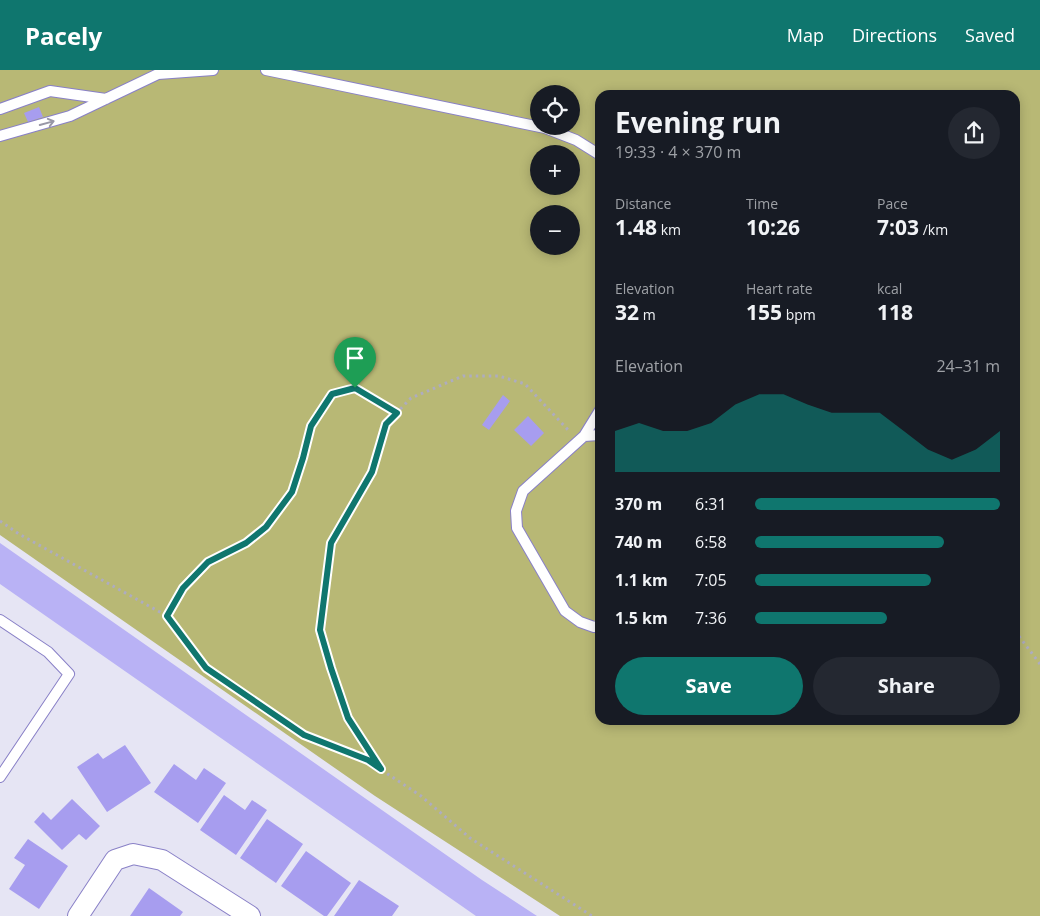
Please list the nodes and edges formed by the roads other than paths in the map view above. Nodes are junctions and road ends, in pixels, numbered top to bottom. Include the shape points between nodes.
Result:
1 (213, 70) edge
2 (266, 70) edge
3 (158, 72) edge
4 (106, 99) junction
5 (0, 109) edge
6 (0, 136) edge
7 (595, 153) edge
8 (595, 417) edge
9 (595, 436) edge
10 (581, 438) junction
11 (0, 620) edge
12 (595, 627) edge
13 (0, 777) edge
14 (78, 916) edge
15 (250, 916) edge

1 - 3 lane
2 - 7 lane via 545,128 576,140
3 - 4 lane
4 - 5 lane via 50,91
6 -> 4 lane via 70,116
8 - 10 lane
9 - 10 lane
10 - 12 lane via 523,491 516,512 517,528 565,611 580,622
11 - 13 lane via 48,652 69,674
14 - 15 street via 115,860 133,854 162,860

